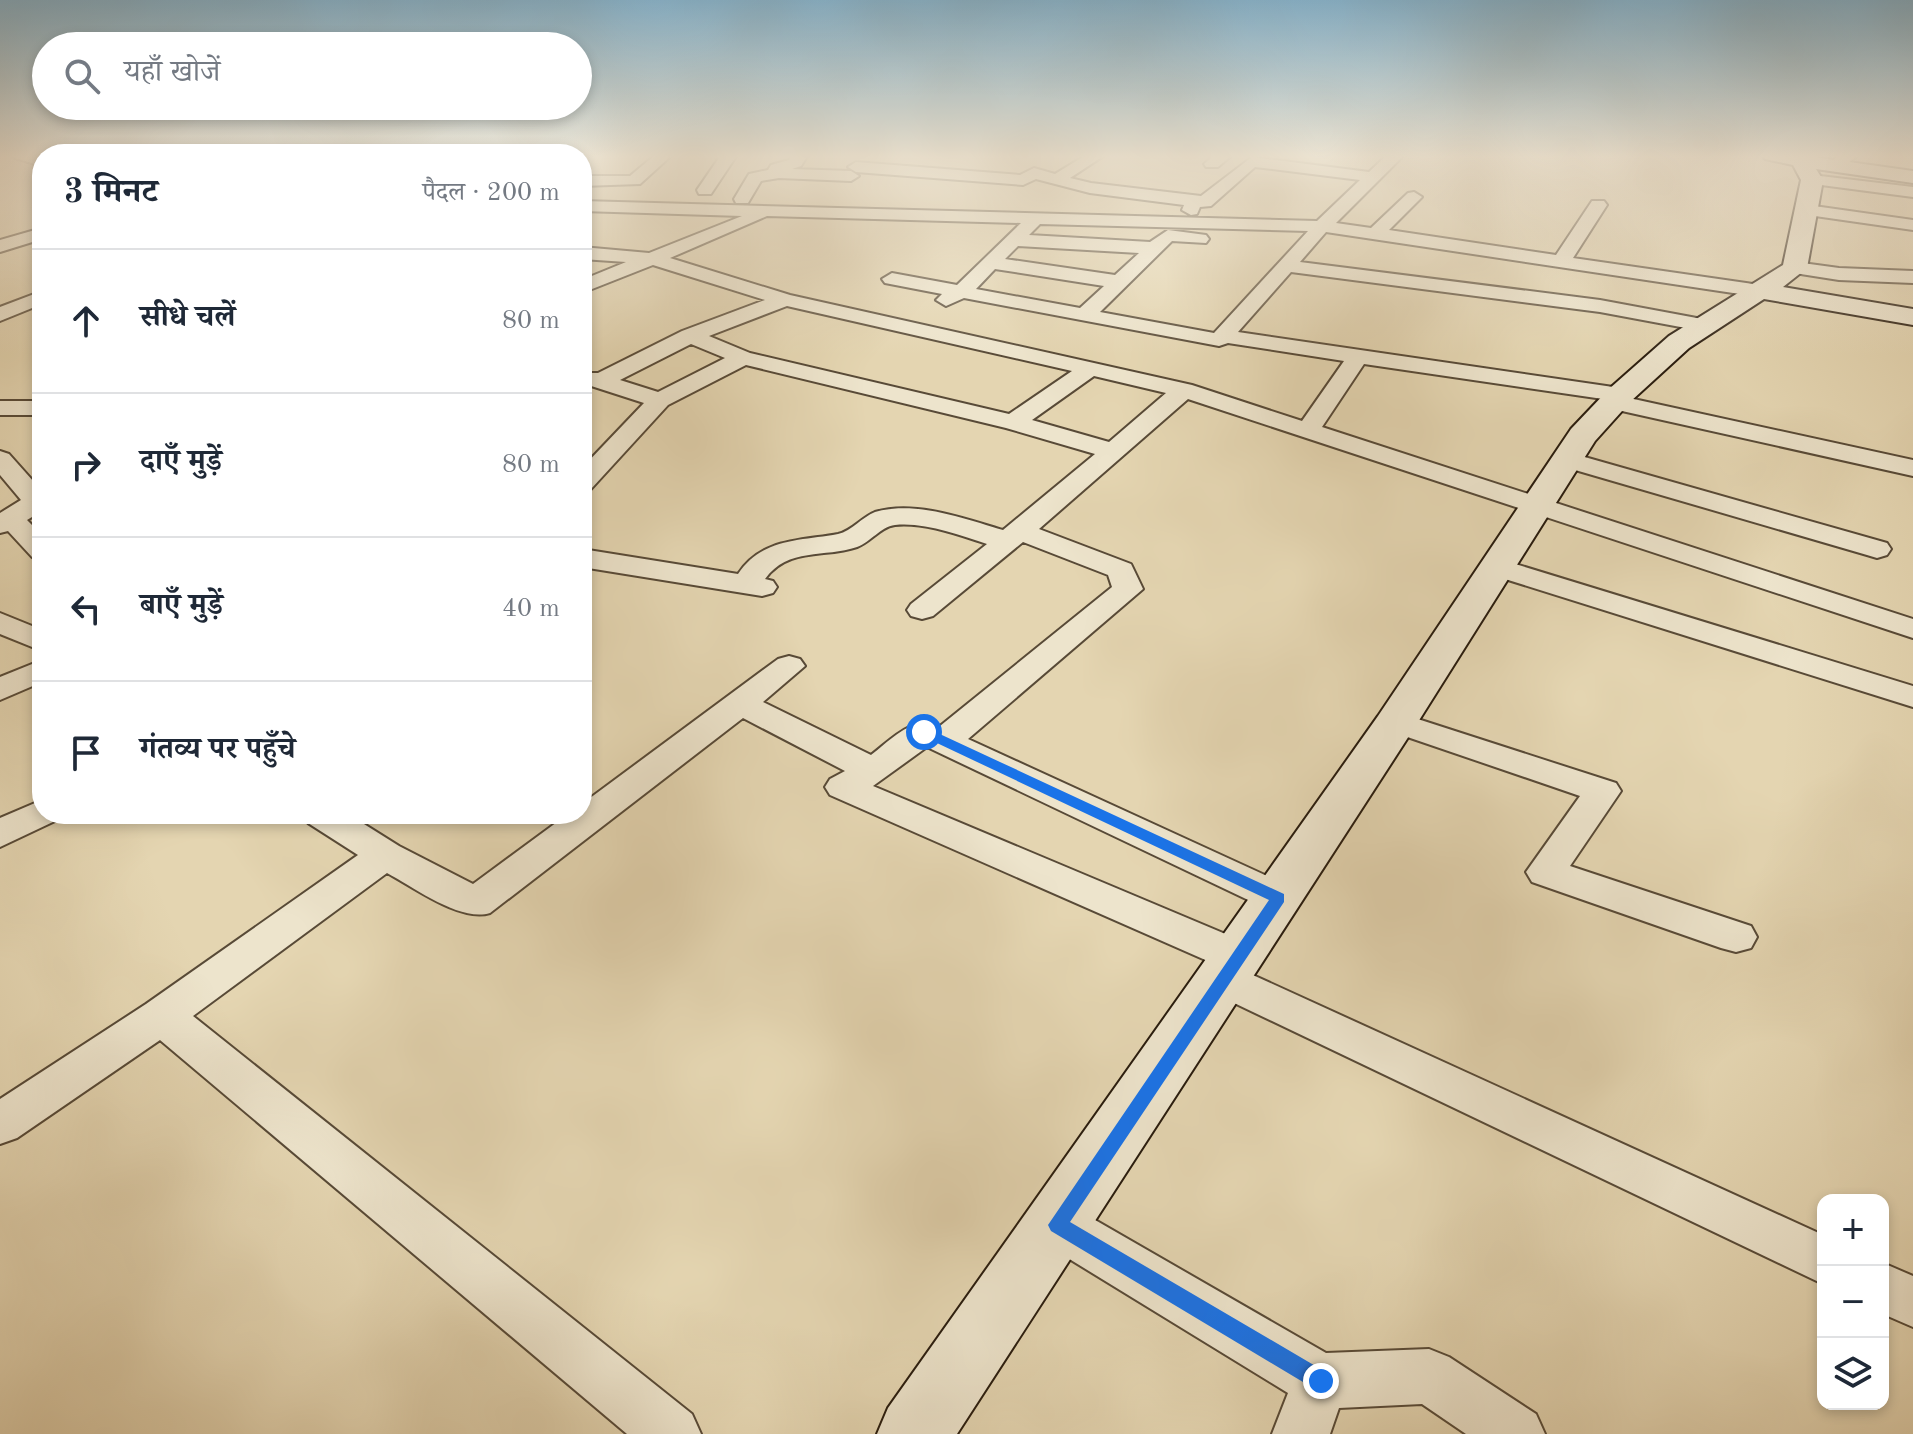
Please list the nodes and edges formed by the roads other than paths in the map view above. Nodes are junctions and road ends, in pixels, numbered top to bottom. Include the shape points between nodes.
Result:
1 (744, 222) edge
2 (1032, 222) edge
3 (1184, 222) edge
4 (1187, 222) joint
5 (1326, 222) edge
6 (1388, 222) edge
7 (1587, 222) edge
8 (1796, 222) edge
9 (1322, 226) junction
10 (1375, 234) junction
11 (32, 236) edge
12 (1015, 240) junction
13 (1241, 244) dead end
14 (0, 246) edge
15 (1271, 247) dead end
16 (1154, 248) junction
17 (592, 254) edge
18 (1293, 258) junction
19 (654, 259) junction
20 (1561, 262) junction
21 (990, 263) junction
22 (1913, 277) edge
23 (892, 279) dead end
24 (1778, 279) junction
25 (1120, 282) junction
26 (592, 283) edge
27 (961, 292) junction
28 (785, 300) junction
29 (32, 301) edge
30 (0, 315) edge
31 (1085, 315) junction
32 (1913, 317) edge
33 (1702, 325) junction
34 (896, 326) junction
35 (690, 336) junction
36 (1223, 336) junction
37 (1358, 356) junction
38 (743, 358) junction
39 (1090, 369) junction
40 (592, 378) edge
41 (592, 378) edge
42 (1184, 390) junction
43 (1616, 399) junction
44 (660, 400) junction
45 (0, 408) edge
46 (32, 408) edge
47 (1013, 422) junction
48 (1308, 430) junction
49 (1113, 451) junction
50 (0, 459) edge
51 (1567, 460) junction
52 (1913, 468) edge
53 (592, 472) edge
54 (32, 493) edge
55 (1539, 504) junction
56 (32, 505) edge
57 (6, 523) edge
58 (1014, 536) junction
59 (32, 543) edge
60 (1877, 549) dead end
61 (592, 560) edge
62 (1499, 568) junction
63 (922, 610) dead end
64 (0, 622) edge
65 (1913, 629) edge
66 (32, 637) edge
67 (789, 666) dead end
68 (32, 675) edge
69 (0, 690) edge
70 (1913, 697) edge
71 (740, 703) junction
72 (1396, 722) junction
73 (944, 741) junction
74 (873, 771) junction
75 (592, 815) edge
76 (32, 817) edge
77 (337, 824) edge
78 (580, 824) edge
79 (0, 834) edge
80 (385, 855) junction
81 (1279, 898) junction
82 (1736, 937) dead end
83 (1231, 968) junction
84 (162, 1016) junction
85 (0, 1124) edge
86 (1058, 1225) junction
87 (1817, 1257) edge
88 (1889, 1291) edge
89 (1913, 1302) edge
90 (1321, 1381) junction
91 (672, 1434) edge
92 (914, 1434) edge
93 (1301, 1434) edge
94 (1516, 1434) edge

1 - 19 street
2 - 12 street
3 - 4 street
4 - 9 street
5 - 9 street
6 - 10 street
7 - 20 street
8 - 24 main road
9 - 10 street
9 - 18 street
10 - 20 street
11 - 14 street
12 - 16 street
12 - 21 street
13 - 16 street via 1168,235
15 - 18 street
16 - 25 street
17 - 19 street
18 - 33 street
18 - 36 street
19 - 26 street
19 - 28 street
20 - 24 street
21 - 25 street
21 - 27 street
22 - 24 street via 1839,274
23 - 27 street
24 - 32 main road
24 - 33 main road
25 - 31 street
27 - 31 street
27 - 34 street
28 - 34 street
28 - 35 street
29 - 30 street
31 - 36 street via 1219,340
33 - 43 main road
34 - 39 street
35 - 38 street
35 - 40 street
36 - 37 street
37 - 43 street
37 - 48 street
38 - 44 street
38 - 47 street
39 - 42 street
39 - 47 street
41 - 44 street
42 - 48 street
42 - 49 street
43 - 51 main road
43 - 52 street
44 - 53 street
45 - 46 street
47 - 49 street
48 - 55 street
49 - 58 street
50 - 54 street
51 - 55 main road
51 - 60 street
55 - 62 main road
55 - 65 street
56 - 57 street
57 - 59 street
58 - 61 street via 886,518 846,542 781,550 752,572 755,586
58 - 63 street
58 - 73 street via 1121,570 1128,589
62 - 70 street
62 - 72 main road
64 - 66 street
67 - 71 street
68 - 69 street
71 - 74 street
71 - 75 street
72 - 81 main road
72 - 82 street via 1603,791 1546,872
73 - 74 street via 924,732
73 - 81 street
74 - 83 street via 843,787
76 - 79 street
77 - 80 street
78 - 80 street via 476,903
80 - 84 street
81 - 83 main road
83 - 86 main road
83 - 87 street
84 - 85 street
84 - 91 street
86 - 90 street
86 - 92 main road
88 - 89 street
90 - 93 street
90 - 94 street via 1429,1376

